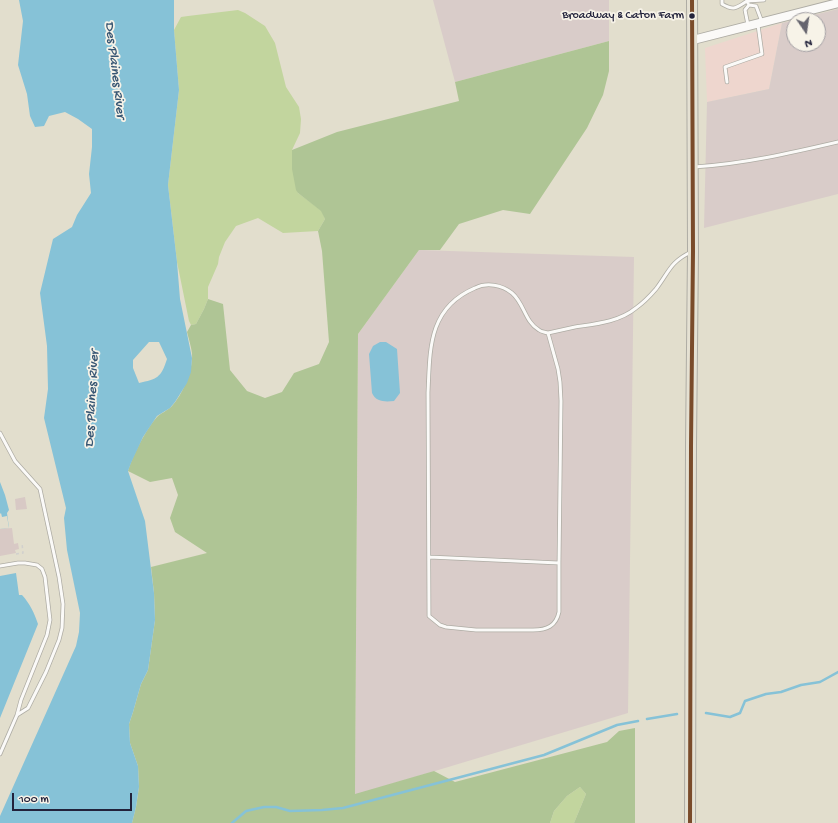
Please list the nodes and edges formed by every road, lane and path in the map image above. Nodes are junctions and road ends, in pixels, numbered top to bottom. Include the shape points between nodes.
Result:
1 (692, 0) edge
2 (722, 0) edge
3 (764, 0) edge
4 (748, 2) edge
5 (838, 3) edge
6 (760, 23) junction
7 (748, 25) junction
8 (693, 40) junction
9 (727, 82) dead end
10 (838, 142) edge
11 (693, 167) junction
12 (693, 251) junction
13 (548, 333) junction
14 (0, 432) edge
15 (22, 543) dead end
16 (16, 554) dead end
17 (429, 557) junction
18 (559, 563) junction
19 (0, 566) edge
20 (17, 715) junction
21 (0, 754) edge
22 (690, 823) edge

1 - 8 main road
2 - 4 lane via 722,4 729,8
3 - 4 lane
4 - 6 lane via 756,6
4 - 7 lane via 745,10
5 - 6 street
6 - 7 street
6 - 9 lane via 762,54 725,67
7 - 8 street
8 - 11 main road
10 - 11 lane via 745,161
11 - 12 main road
12 - 13 lane via 672,265 656,289 629,313 605,322
12 - 22 main road
13 - 17 lane via 532,324 513,293 494,285 480,285 469,290 440,317 431,342 429,361
13 - 18 lane via 558,369 561,395
14 - 20 lane via 15,461 40,489 63,604 62,628 49,666 28,708
15 - 16 path via 23,553
17 - 18 lane
17 - 18 lane via 429,616 446,627 476,630 541,630 555,623 560,612
19 - 20 lane via 25,563 42,569 50,620 48,635
20 - 21 lane

